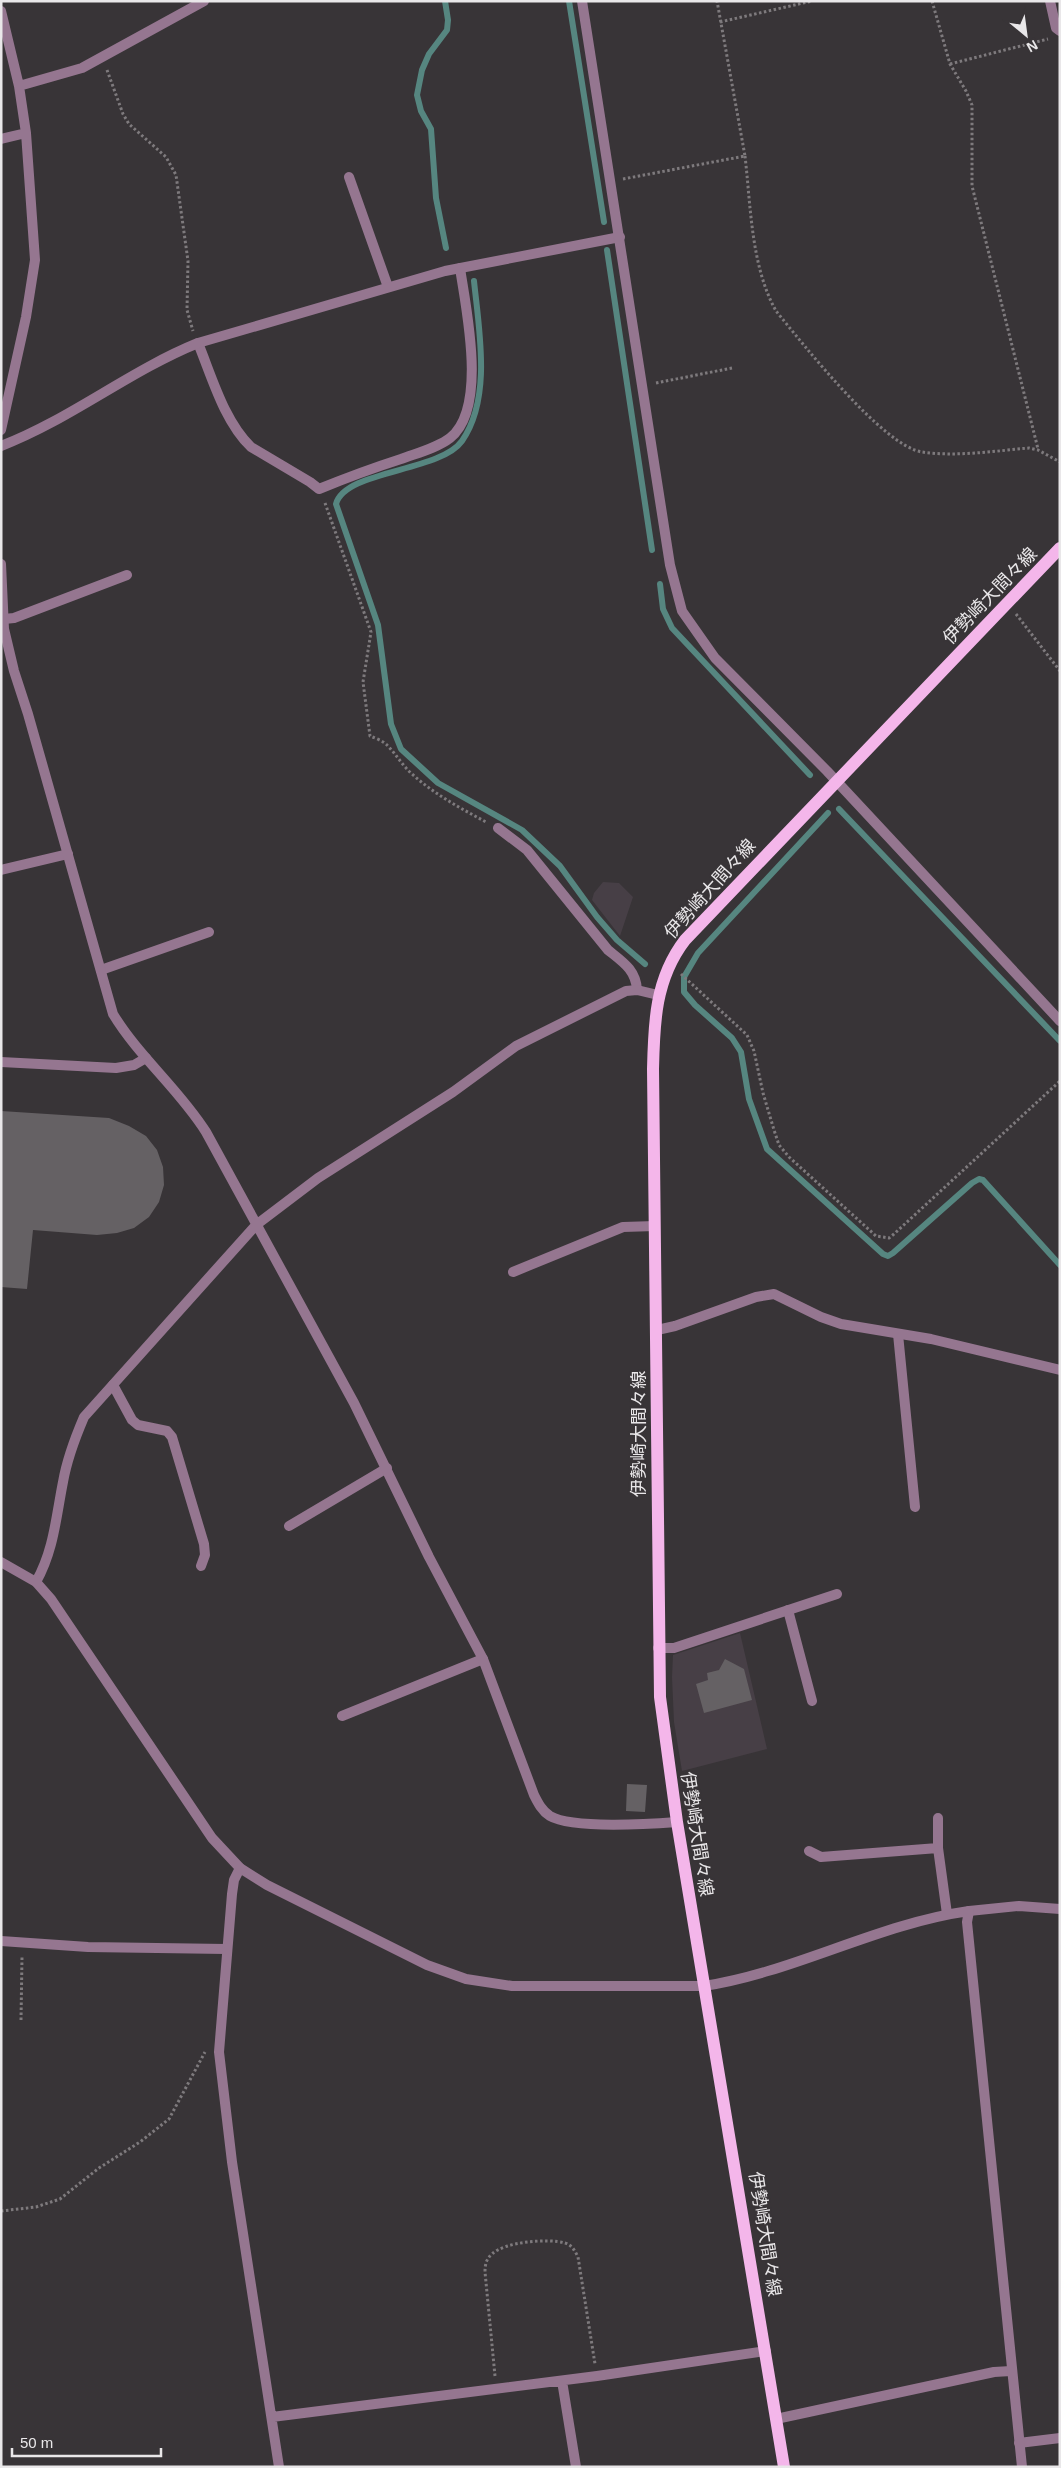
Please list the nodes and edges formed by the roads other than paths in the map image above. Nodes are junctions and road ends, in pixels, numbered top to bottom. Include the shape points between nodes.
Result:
1 (204, 1) edge
2 (582, 1) edge
3 (1050, 1) edge
4 (1, 11) edge
5 (1060, 31) edge
6 (19, 86) junction
7 (26, 133) junction
8 (1, 139) edge
9 (349, 176) dead end
10 (620, 237) junction
11 (460, 268) junction
12 (388, 287) junction
13 (198, 343) junction
14 (1, 430) edge
15 (1, 446) edge
16 (1060, 548) edge
17 (1, 564) edge
18 (127, 575) dead end
19 (3, 626) edge
20 (836, 781) junction
21 (498, 828) road end
22 (68, 854) junction
23 (1, 870) edge
24 (209, 932) dead end
25 (101, 970) junction
26 (637, 990) junction
27 (658, 996) junction
28 (1060, 1021) edge
29 (146, 1058) junction
30 (1, 1062) edge
31 (256, 1225) junction
32 (655, 1226) junction
33 (512, 1272) dead end
34 (656, 1330) junction
35 (898, 1334) junction
36 (1060, 1370) edge
37 (113, 1386) junction
38 (386, 1468) junction
39 (915, 1507) dead end
40 (289, 1526) dead end
41 (1, 1562) edge
42 (201, 1566) dead end
43 (36, 1582) junction
44 (837, 1594) dead end
45 (788, 1610) junction
46 (658, 1648) junction
47 (483, 1659) junction
48 (812, 1701) dead end
49 (342, 1716) dead end
50 (938, 1818) dead end
51 (677, 1822) junction
52 (938, 1848) junction
53 (809, 1851) dead end
54 (240, 1868) junction
55 (1060, 1908) edge
56 (968, 1911) junction
57 (947, 1914) junction
58 (1, 1941) edge
59 (226, 1949) junction
60 (704, 1986) junction
61 (766, 2351) junction
62 (1011, 2370) junction
63 (562, 2381) junction
64 (272, 2417) junction
65 (776, 2419) junction
66 (1060, 2438) edge
67 (1019, 2443) junction
68 (279, 2467) edge
69 (576, 2467) edge
70 (784, 2467) edge
71 (1022, 2467) edge

1 - 6 street via 102,58 63,75
2 - 10 street
3 - 5 street via 1056,28
4 - 6 street
6 - 7 street
7 - 8 street
7 - 14 street via 35,260
9 - 12 street
10 - 11 street
10 - 20 street via 670,565 682,611 715,658
11 - 12 street
11 - 13 street via 472,365 469,401 459,429 449,439 429,448 319,490 243,439 231,421
12 - 13 street
13 - 15 street via 166,356 90,402
16 - 20 main road, 伊勢崎大間々線
17 - 19 street
18 - 19 street via 14,618
19 - 22 street
20 - 27 main road, 伊勢崎大間々線 via 698,924 677,950
20 - 28 street
21 - 26 street via 527,850 608,950 625,963 634,974
22 - 23 street
22 - 25 street
24 - 25 street
25 - 29 street via 113,1014
26 - 27 street
26 - 31 street via 626,991 595,1005 516,1046 453,1092 318,1178
27 - 32 main road, 伊勢崎大間々線 via 653,1069
29 - 30 street via 134,1065 116,1068
29 - 31 street via 191,1109
31 - 37 street
31 - 38 street
32 - 33 street via 624,1227
32 - 34 main road, 伊勢崎大間々線
34 - 35 street via 774,1294 842,1324
34 - 46 main road, 伊勢崎大間々線
35 - 36 street
35 - 39 street
37 - 42 street via 132,1420 138,1425 167,1431 172,1437 204,1544
37 - 43 street via 84,1417 72,1445 52,1547
38 - 40 street
38 - 47 street
41 - 43 street
43 - 54 street via 67,1619 212,1838
44 - 45 street
45 - 46 street via 674,1648
45 - 48 street
46 - 51 main road, 伊勢崎大間々線 via 660,1697
47 - 49 street
47 - 51 street via 542,1810 566,1822
50 - 52 street
51 - 60 main road, 伊勢崎大間々線
52 - 53 street via 821,1858
52 - 57 street
54 - 59 street via 234,1880
54 - 60 street via 266,1885 384,1944 466,1979 512,1986
55 - 56 street via 1019,1906
56 - 57 street
56 - 62 street
57 - 60 street via 755,1974
58 - 59 street via 88,1947
59 - 64 street via 219,2052 232,2162
60 - 61 main road, 伊勢崎大間々線
61 - 63 street
61 - 65 main road, 伊勢崎大間々線
62 - 65 street
62 - 67 street
63 - 64 street
63 - 69 street
64 - 68 street
65 - 70 main road, 伊勢崎大間々線
66 - 67 street
67 - 71 street

